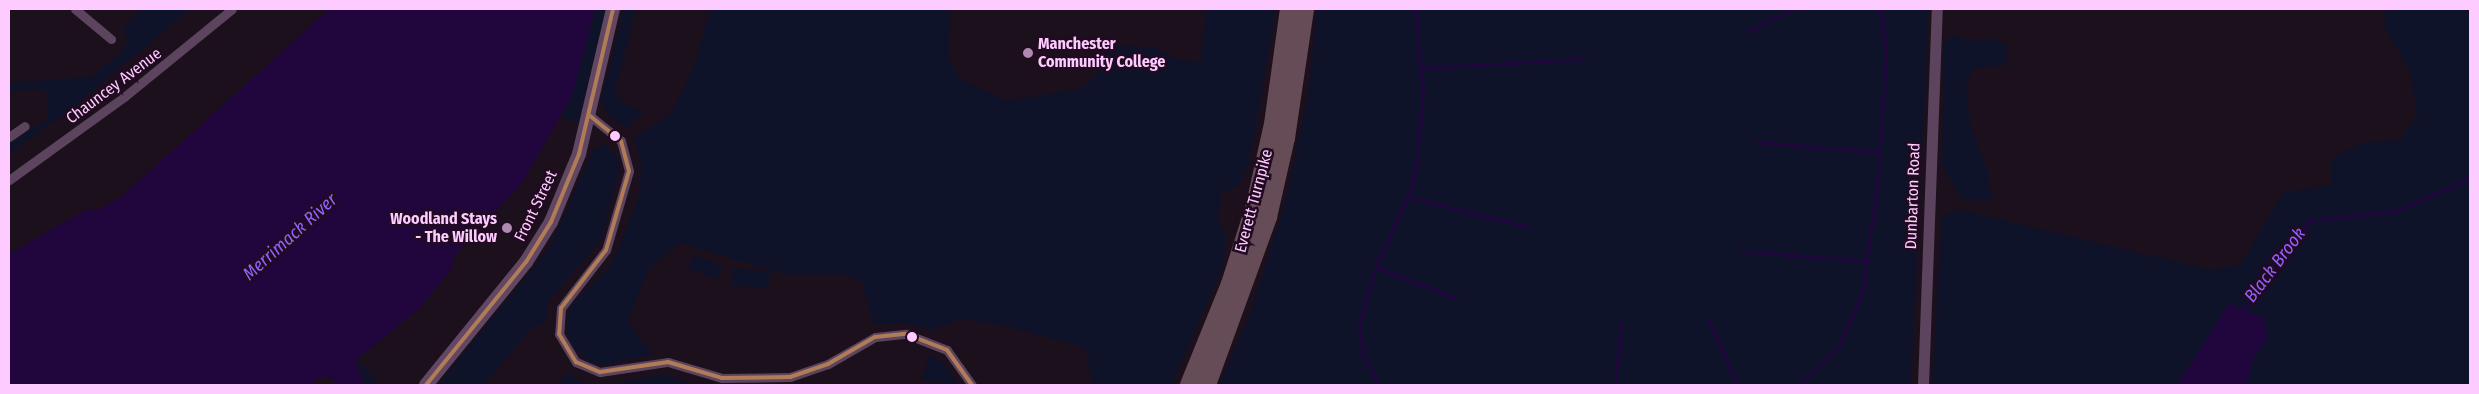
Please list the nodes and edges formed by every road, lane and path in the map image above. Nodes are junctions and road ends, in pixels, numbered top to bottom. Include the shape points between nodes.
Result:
1 (75, 9) edge
2 (232, 9) edge
3 (613, 9) edge
4 (1289, 9) edge
5 (1305, 9) edge
6 (1937, 9) edge
7 (111, 39) dead end
8 (589, 115) junction
9 (25, 126) dead end
10 (9, 137) edge
11 (9, 180) edge
12 (426, 385) edge
13 (972, 385) edge
14 (1189, 385) edge
15 (1207, 385) edge
16 (1923, 385) edge

1 - 7 street
2 - 11 street, Chauncey Avenue via 124,98
3 - 8 main road, Front Street
4 - 14 highway, Everett Turnpike via 1273,124 1255,205 1230,284
5 - 15 highway, Everett Turnpike via 1286,138 1270,210
6 - 16 street, Dunbarton Road
8 - 12 main road, Front Street via 565,192 540,241
8 - 13 street via 621,141 629,171 606,250 571,291 560,312 559,334 576,362 600,372 668,362 722,378 790,377 828,364 875,337 906,334 947,350
9 - 10 street

